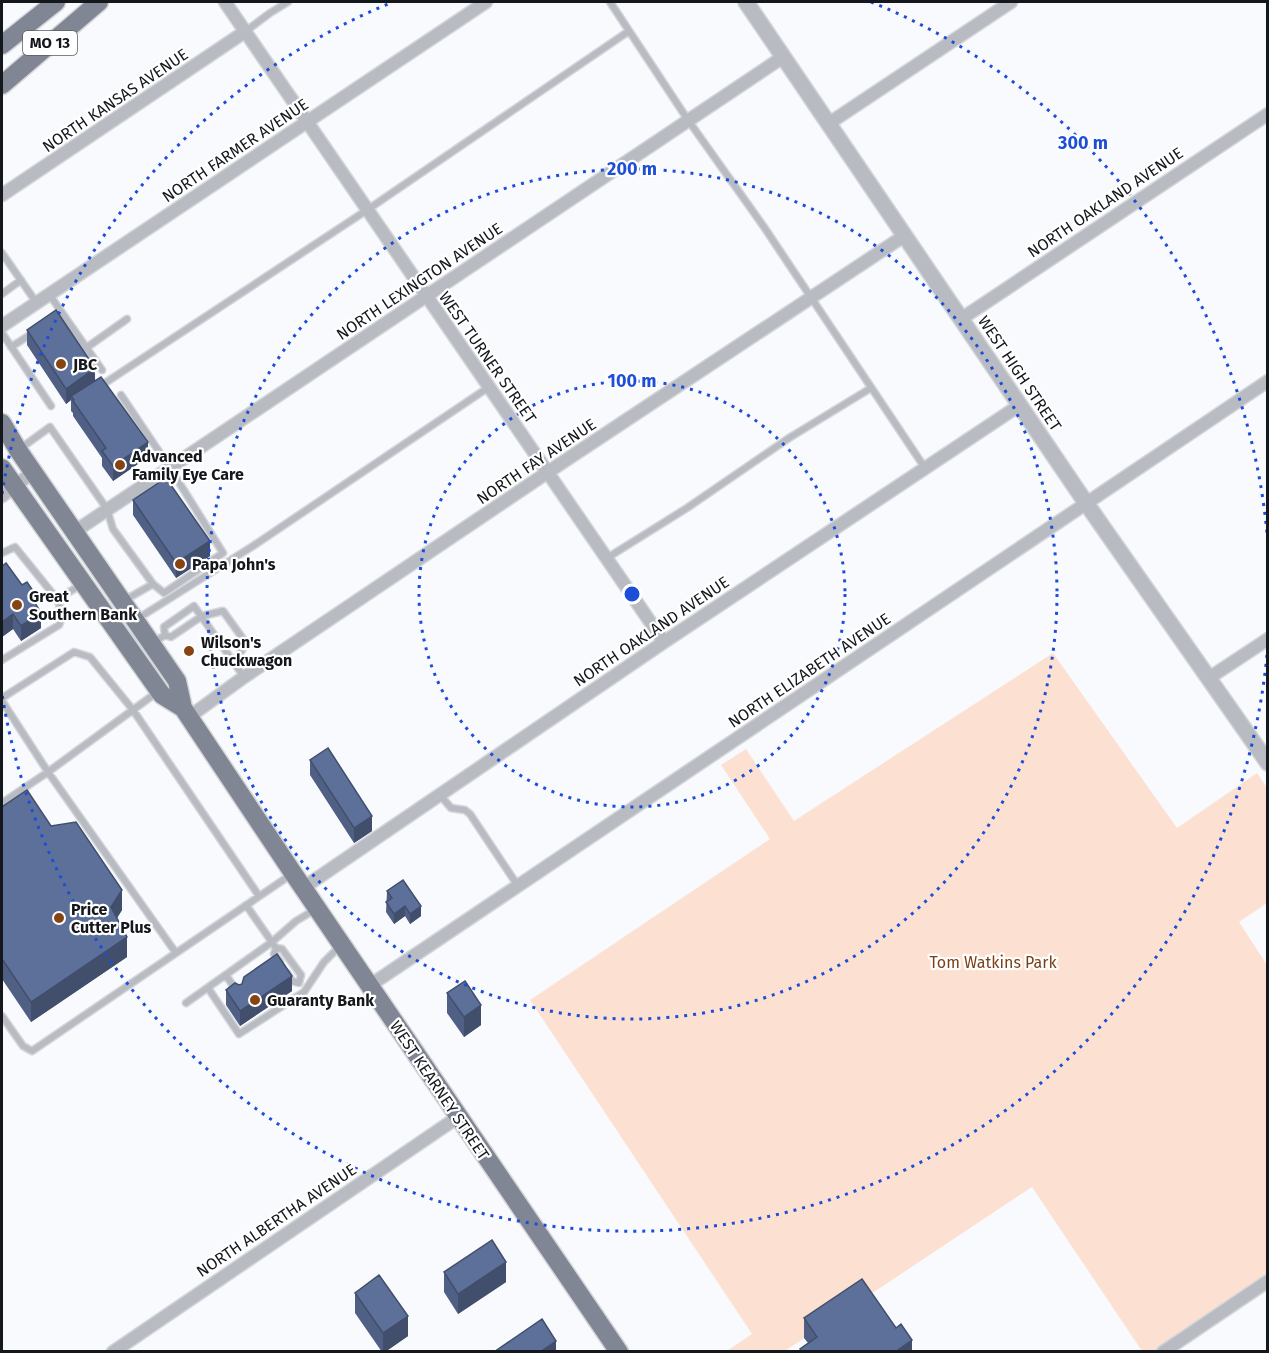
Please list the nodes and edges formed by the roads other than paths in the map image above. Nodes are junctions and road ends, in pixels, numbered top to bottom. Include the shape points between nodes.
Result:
1 (99, 2) edge
2 (225, 2) edge
3 (288, 2) edge
4 (486, 2) edge
5 (610, 2) edge
6 (746, 2) edge
7 (1011, 2) edge
8 (50, 7) edge
9 (246, 31) junction
10 (629, 31) junction
11 (2, 34) edge
12 (2, 45) edge
13 (783, 57) junction
14 (2, 85) edge
15 (1268, 114) edge
16 (688, 120) junction
17 (307, 122) junction
18 (828, 124) junction
19 (2, 195) edge
20 (367, 210) junction
21 (904, 236) junction
22 (2, 253) edge
23 (21, 280) junction
24 (2, 294) edge
25 (49, 294) junction
26 (426, 296) junction
27 (811, 298) junction
28 (37, 303) junction
29 (62, 314) junction
30 (53, 319) edge
31 (127, 319) dead end
32 (961, 319) junction
33 (2, 326) edge
34 (36, 330) edge
35 (2, 333) edge
36 (11, 347) junction
37 (86, 348) junction
38 (102, 370) dead end
39 (1268, 381) edge
40 (489, 387) junction
41 (871, 388) junction
42 (90, 393) edge
43 (121, 395) dead end
44 (1020, 405) junction
45 (51, 406) dead end
46 (2, 423) edge
47 (18, 450) junction
48 (2, 468) edge
49 (170, 468) junction
50 (926, 468) junction
51 (33, 472) junction
52 (548, 472) junction
53 (8, 491) edge
54 (1086, 503) junction
55 (107, 509) junction
56 (74, 532) junction
57 (2, 553) edge
58 (607, 558) junction
59 (83, 583) junction
60 (153, 584) junction
61 (57, 599) junction
62 (122, 602) junction
63 (145, 614) dead end
64 (202, 616) junction
65 (158, 639) junction
66 (1268, 639) edge
67 (664, 642) junction
68 (2, 660) edge
69 (234, 664) junction
70 (244, 677) junction
71 (1209, 678) junction
72 (159, 691) junction
73 (2, 699) edge
74 (133, 710) junction
75 (186, 712) junction
76 (1268, 763) edge
77 (48, 772) junction
78 (27, 787) junction
79 (440, 795) junction
80 (26, 796) edge
81 (2, 803) edge
82 (298, 881) junction
83 (518, 886) junction
84 (259, 896) junction
85 (246, 905) junction
86 (316, 908) junction
87 (274, 945) junction
88 (342, 945) junction
89 (176, 953) junction
90 (226, 975) junction
91 (369, 986) junction
92 (208, 988) junction
93 (304, 992) junction
94 (240, 995) edge
95 (186, 1003) dead end
96 (2, 1016) edge
97 (458, 1117) junction
98 (1268, 1281) edge
99 (113, 1352) edge
100 (619, 1352) edge
101 (1163, 1352) edge

1 - 14 main road, MO 13
2 - 9 street, WEST TURNER STREET
3 - 9 lane
4 - 17 street, NORTH FARMER AVENUE
5 - 10 lane
6 - 13 street, WEST HIGH STREET
7 - 18 street
8 - 11 main road
8 - 12 main road, MO 13
9 - 17 street, WEST TURNER STREET
9 - 19 street, NORTH KANSAS AVENUE
10 - 16 lane
10 - 20 lane
13 - 16 street, NORTH LEXINGTON AVENUE
13 - 18 street, WEST HIGH STREET
15 - 32 street, NORTH OAKLAND AVENUE
16 - 26 street, NORTH LEXINGTON AVENUE
16 - 27 lane
17 - 20 street, WEST TURNER STREET
17 - 25 street, NORTH FARMER AVENUE
18 - 21 street, WEST HIGH STREET
20 - 26 street, WEST TURNER STREET
20 - 42 lane
21 - 27 street, NORTH FAY AVENUE
21 - 32 street, WEST HIGH STREET
22 - 23 lane
23 - 24 lane
23 - 28 lane
25 - 28 street, NORTH FARMER AVENUE
25 - 29 lane
26 - 40 street, WEST TURNER STREET
26 - 49 street, NORTH LEXINGTON AVENUE
27 - 41 lane
27 - 52 street, NORTH FAY AVENUE
28 - 33 street, NORTH FARMER AVENUE
29 - 30 lane
29 - 37 lane
31 - 37 lane
32 - 44 street, WEST HIGH STREET
34 - 36 lane
35 - 36 lane
36 - 45 lane
37 - 38 lane
39 - 54 street, NORTH ELIZABETH AVENUE
40 - 52 street, WEST TURNER STREET
40 - 63 lane
41 - 50 lane
41 - 58 lane
43 - 49 lane
44 - 50 street, NORTH OAKLAND AVENUE
44 - 54 street, WEST HIGH STREET
46 - 47 main road, WEST KEARNEY STREET
47 - 51 main road, WEST KEARNEY STREET
47 - 55 lane via 50,427
48 - 53 main road, WEST KEARNEY STREET
49 - 55 street, NORTH LEXINGTON AVENUE
49 - 60 lane via 223,553 165,593
50 - 67 street, NORTH OAKLAND AVENUE
51 - 53 street
51 - 56 main road, WEST KEARNEY STREET
52 - 58 street, WEST TURNER STREET
52 - 70 street, NORTH FAY AVENUE
53 - 59 main road, WEST KEARNEY STREET
54 - 71 street, WEST HIGH STREET
54 - 83 street, NORTH ELIZABETH AVENUE
55 - 56 street, NORTH LEXINGTON AVENUE
55 - 60 lane via 113,529
56 - 62 main road, WEST KEARNEY STREET
57 - 61 lane via 15,547
58 - 67 street, WEST TURNER STREET
59 - 61 lane
59 - 72 main road, WEST KEARNEY STREET
60 - 62 lane
61 - 68 lane via 63,615 59,625
62 - 65 main road, WEST KEARNEY STREET
64 - 65 lane via 171,637
64 - 65 lane via 194,606 165,627
64 - 69 lane
64 - 69 lane via 224,611 246,643
65 - 75 main road, WEST KEARNEY STREET
66 - 71 street
67 - 79 street, NORTH OAKLAND AVENUE
69 - 70 lane
70 - 75 street, NORTH FAY AVENUE
71 - 76 street, WEST HIGH STREET
72 - 74 lane
72 - 75 main road, WEST KEARNEY STREET
73 - 74 lane via 74,652 90,657
73 - 77 lane
74 - 77 lane
74 - 84 lane
75 - 82 main road, WEST KEARNEY STREET
77 - 78 lane
77 - 89 lane
78 - 80 lane
78 - 81 lane
79 - 82 street, NORTH OAKLAND AVENUE
79 - 83 lane via 451,808 470,814
82 - 84 lane
82 - 86 main road, WEST KEARNEY STREET
83 - 91 street, NORTH ELIZABETH AVENUE
84 - 85 lane
85 - 87 lane
85 - 89 lane
86 - 87 lane via 296,921
86 - 88 main road, WEST KEARNEY STREET
87 - 90 lane
87 - 93 lane via 274,954
88 - 91 main road, WEST KEARNEY STREET
88 - 93 lane via 324,962
89 - 96 lane via 32,1052 23,1046
90 - 92 lane
90 - 94 lane
91 - 97 main road, WEST KEARNEY STREET
92 - 93 lane via 239,1035 256,1020
92 - 95 lane
97 - 99 street, NORTH ALBERTHA AVENUE
97 - 100 main road, WEST KEARNEY STREET
98 - 101 street

